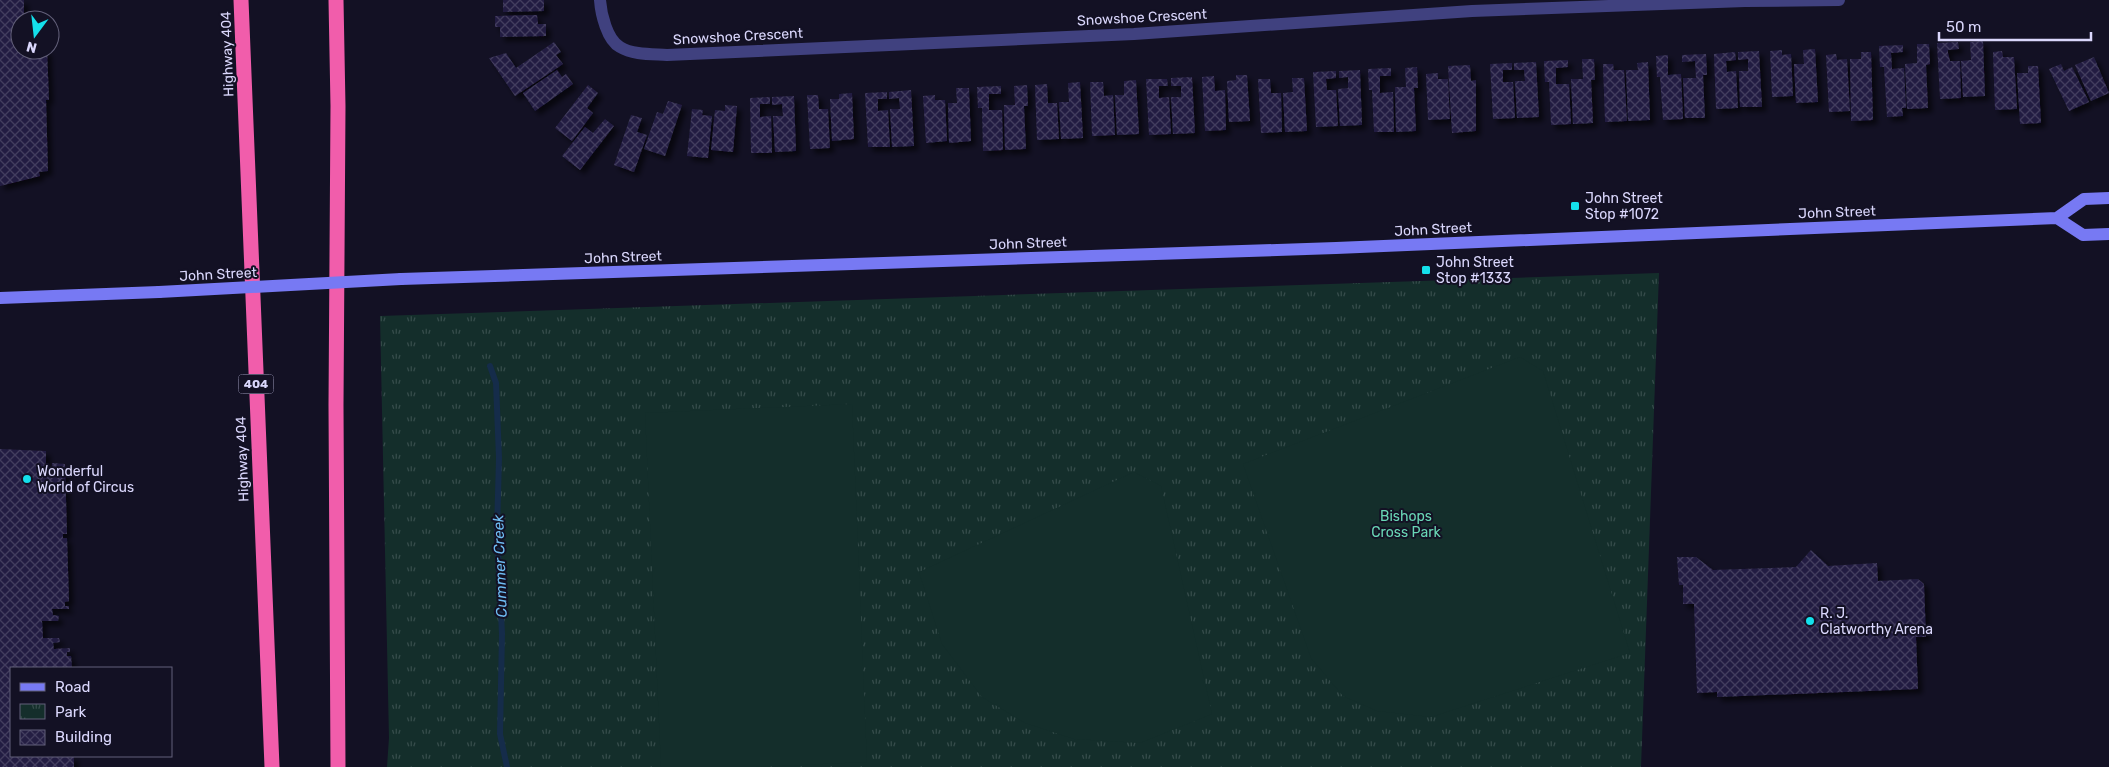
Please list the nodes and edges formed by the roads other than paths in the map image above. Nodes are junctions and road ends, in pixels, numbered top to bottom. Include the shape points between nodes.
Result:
1 (241, 0) edge
2 (336, 0) edge
3 (600, 0) edge
4 (1745, 0) edge
5 (1840, 0) edge
6 (1471, 5) edge
7 (2109, 198) edge
8 (2057, 218) junction
9 (2109, 234) edge
10 (0, 298) edge
11 (272, 767) edge
12 (338, 767) edge

1 - 11 highway, Highway 404 / 404
2 - 12 highway
3 - 6 street, Snowshoe Crescent via 610,35 619,47 645,54 1134,34
4 - 5 street, Snowshoe Crescent
4 - 6 street, Snowshoe Crescent
7 - 8 main road via 2084,199
8 - 9 main road via 2083,235
8 - 10 main road, John Street, bridge via 1261,251 401,279

